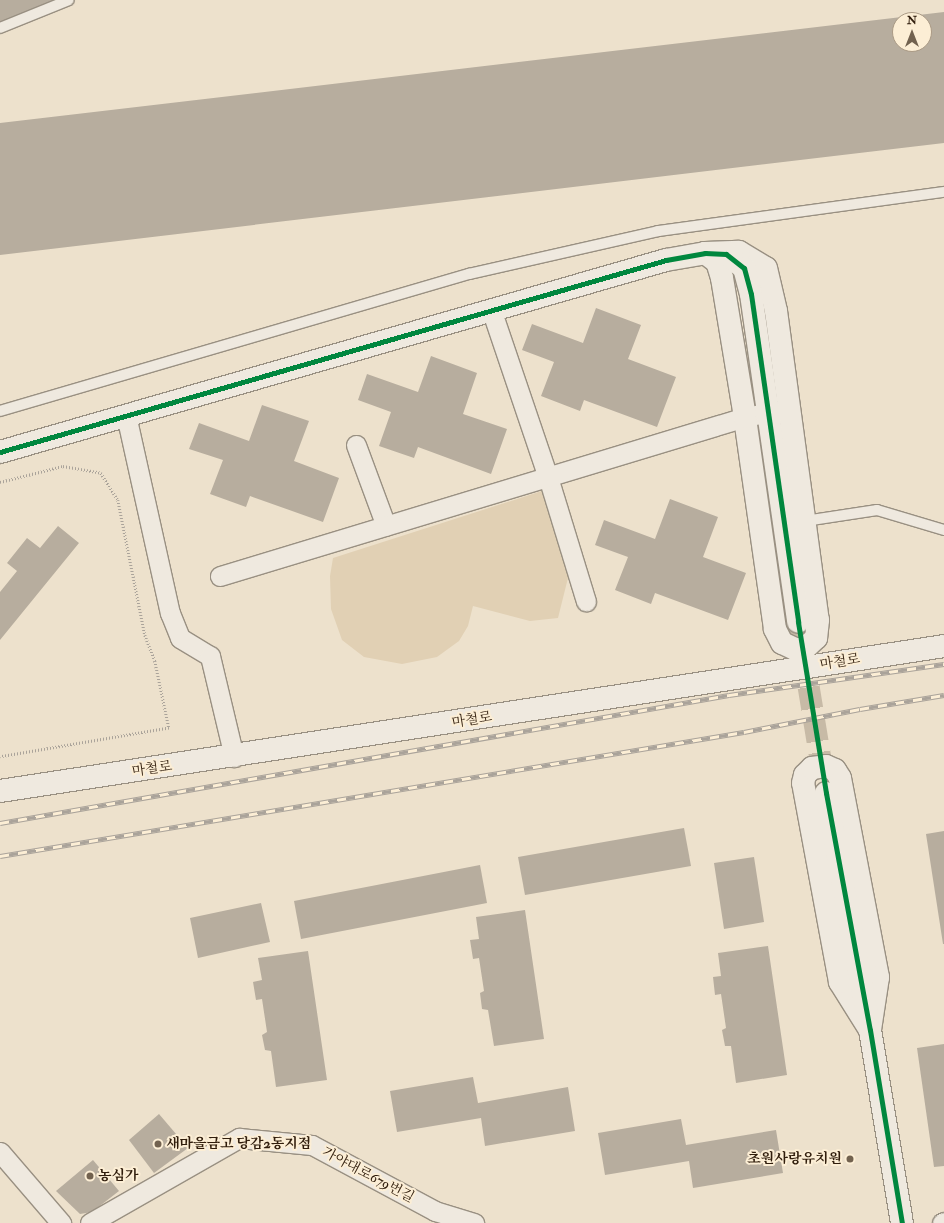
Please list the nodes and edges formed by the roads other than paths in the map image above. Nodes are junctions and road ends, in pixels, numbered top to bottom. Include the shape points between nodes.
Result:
1 (69, 0) edge
2 (0, 28) edge
3 (944, 192) edge
4 (705, 253) junction
5 (491, 309) junction
6 (789, 408) junction
7 (0, 411) edge
8 (767, 413) junction
9 (126, 415) junction
10 (745, 417) junction
11 (356, 445) dead end
12 (0, 452) edge
13 (548, 477) junction
14 (804, 520) junction
15 (386, 526) junction
16 (944, 530) edge
17 (220, 576) dead end
18 (586, 601) dead end
19 (798, 622) tunnel mouth
20 (944, 646) edge
21 (806, 658) junction
22 (234, 757) junction
23 (0, 792) edge
24 (826, 792) tunnel mouth
25 (870, 1030) junction
26 (0, 1152) edge
27 (61, 1223) edge
28 (90, 1223) edge
29 (474, 1223) edge
30 (902, 1223) edge

1 - 2 lane
3 - 7 lane via 658,231 469,274
4 - 5 street via 666,260
4 - 6 street via 739,252 766,268 776,311
4 - 8 street via 726,254 744,268 751,294
4 - 10 street via 717,262 722,278
5 - 9 street
5 - 13 street
6 - 8 street
6 - 14 street
8 - 10 street
8 - 19 street
9 - 12 street
9 - 22 street via 170,613 180,638 210,656
10 - 13 street
10 - 21 street via 774,629 782,643
11 - 15 street
13 - 15 street
13 - 18 street
14 - 16 lane via 877,510
14 - 21 street via 818,620 816,638
15 - 17 street
20 - 21 street, 마철로
21 - 22 street, 마철로
22 - 23 street, 마철로
24 - 25 street
25 - 25 street via 878,977 840,778 835,770 830,768 812,768 804,775 803,784 840,982
25 - 30 street
26 - 27 street
28 - 29 street, 가야대로679번길 via 239,1138 312,1145 435,1211

